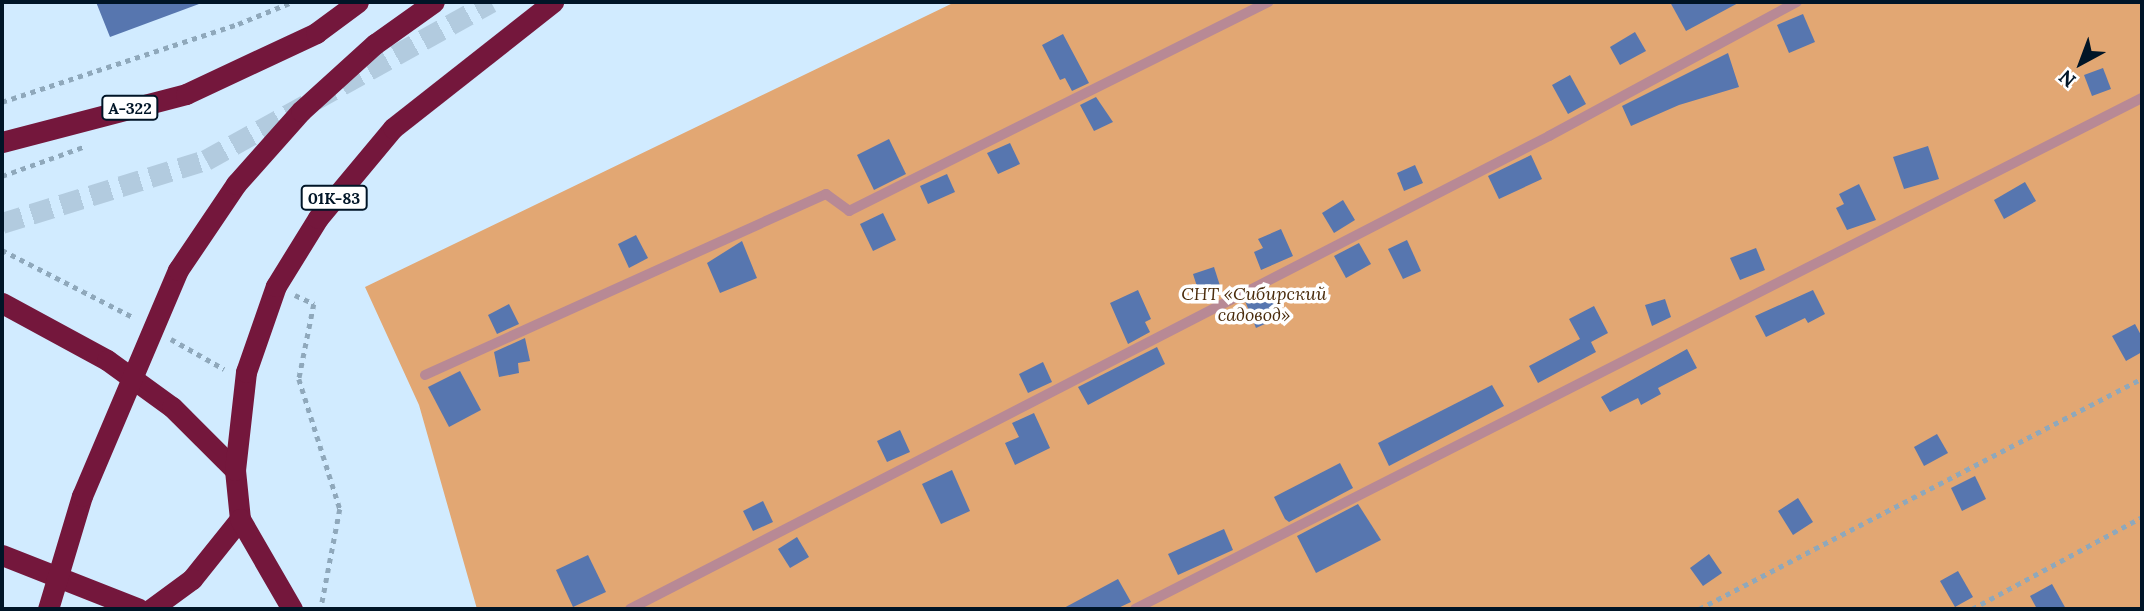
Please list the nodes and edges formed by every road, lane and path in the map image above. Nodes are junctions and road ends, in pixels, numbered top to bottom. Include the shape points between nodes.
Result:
1 (292, 2) edge
2 (358, 2) edge
3 (434, 2) edge
4 (553, 2) edge
5 (1269, 2) edge
6 (1797, 2) edge
7 (2142, 98) edge
8 (2, 102) edge
9 (2, 142) edge
10 (2, 303) edge
11 (425, 375) dead end
12 (2142, 378) edge
13 (235, 470) junction
14 (2142, 517) edge
15 (240, 519) junction
16 (2, 555) edge
17 (48, 609) edge
18 (139, 609) edge
19 (151, 609) edge
20 (292, 609) edge
21 (630, 609) edge
22 (1135, 609) edge
23 (1699, 609) edge
24 (1972, 609) edge

1 - 8 path
2 - 9 highway, А-322 via 316,33 186,94
3 - 17 highway, bridge via 375,44 301,111 236,184 178,270 82,496
4 - 13 highway, 01К-83 via 393,128 318,218 276,286 246,372
5 - 11 lane via 849,211 826,194
6 - 21 lane via 1549,136
7 - 22 lane
10 - 13 highway via 107,360 172,407
12 - 23 path
13 - 15 highway
14 - 24 path
15 - 19 highway via 192,579
15 - 20 highway
16 - 18 highway

